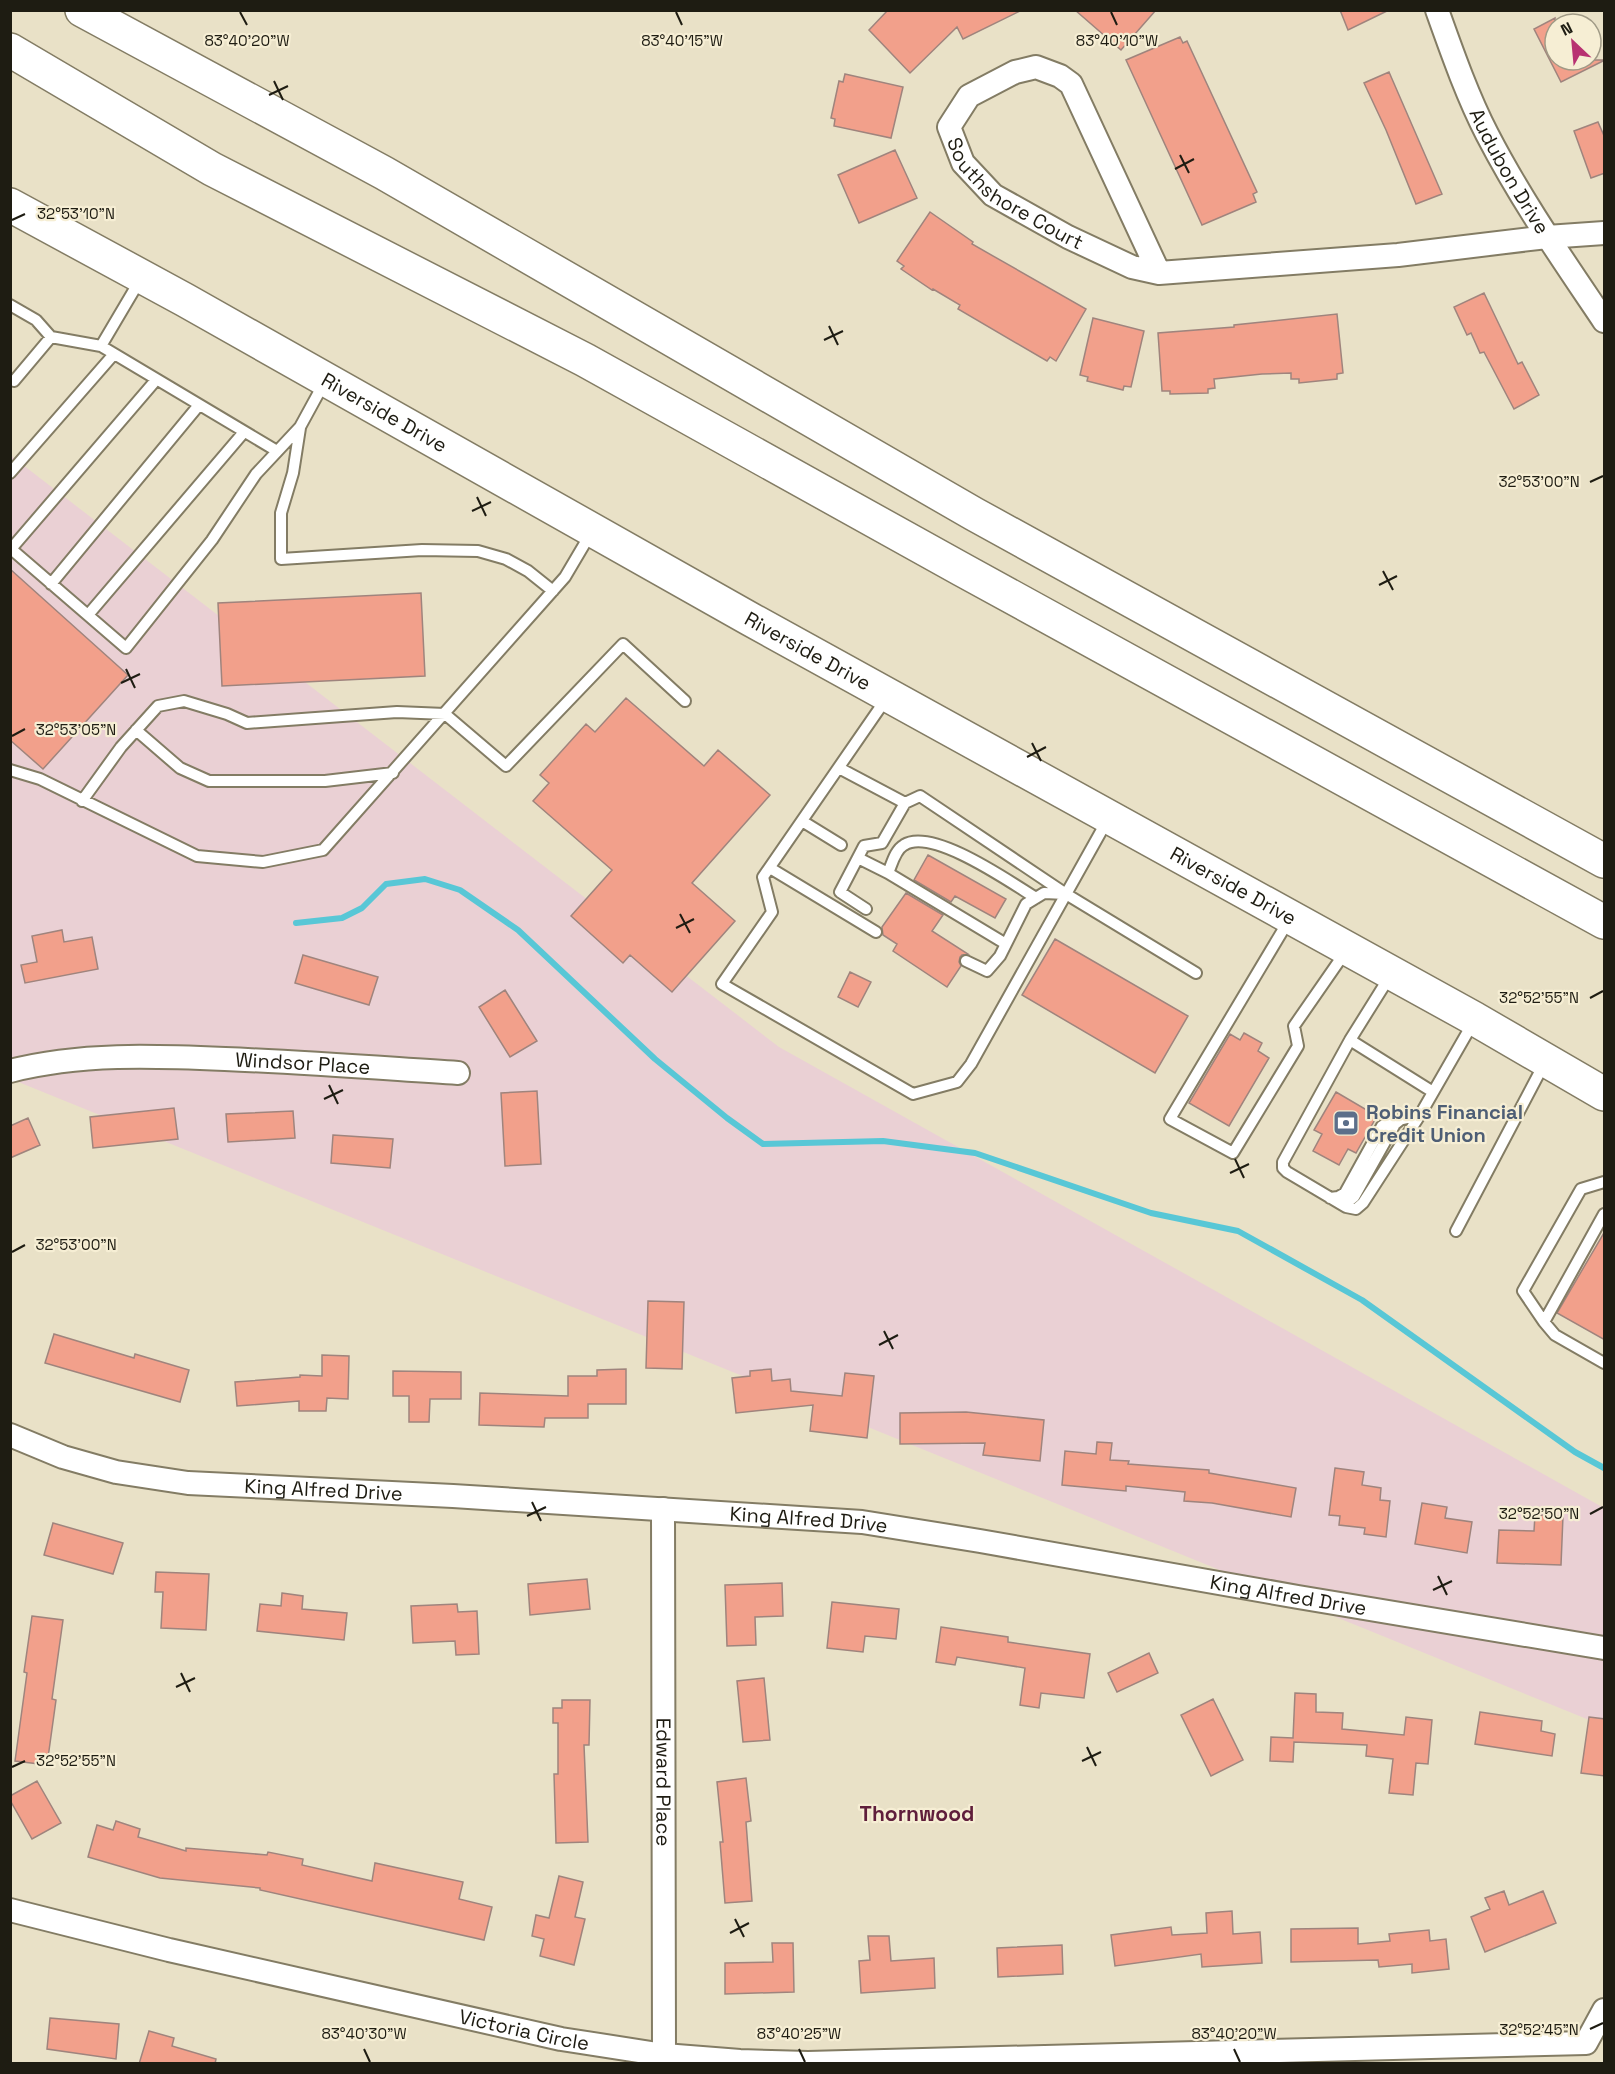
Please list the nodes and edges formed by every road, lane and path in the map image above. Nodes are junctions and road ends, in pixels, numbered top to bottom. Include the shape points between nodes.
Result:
1 (82, 10) edge
2 (1437, 10) edge
3 (10, 50) edge
4 (10, 205) edge
5 (1605, 233) edge
6 (1547, 237) junction
7 (1159, 273) junction
8 (142, 277) junction
9 (10, 305) edge
10 (1605, 321) edge
11 (51, 337) junction
12 (101, 346) junction
13 (114, 354) junction
14 (156, 380) junction
15 (325, 380) junction
16 (14, 381) dead end
17 (199, 405) junction
18 (300, 427) junction
19 (244, 432) junction
20 (277, 452) junction
21 (10, 473) edge
22 (592, 530) junction
23 (11, 549) edge
24 (51, 584) junction
25 (553, 591) junction
26 (88, 615) junction
27 (889, 694) junction
28 (685, 701) dead end
29 (445, 714) junction
30 (136, 730) junction
31 (839, 768) junction
32 (10, 770) edge
33 (393, 772) junction
34 (82, 801) junction
35 (905, 803) junction
36 (1109, 816) junction
37 (802, 821) junction
38 (841, 845) dead end
39 (858, 858) junction
40 (1605, 861) edge
41 (770, 868) junction
42 (888, 873) junction
43 (1066, 894) junction
44 (1036, 898) junction
45 (866, 909) dead end
46 (1291, 917) junction
47 (1605, 922) edge
48 (876, 932) dead end
49 (1006, 944) junction
50 (1347, 948) junction
51 (966, 961) dead end
52 (1196, 973) dead end
53 (1391, 973) junction
54 (1475, 1019) junction
55 (1350, 1040) junction
56 (1547, 1060) junction
57 (10, 1071) edge
58 (458, 1073) dead end
59 (1433, 1092) junction
60 (1605, 1094) edge
61 (1420, 1115) junction
62 (1400, 1120) junction
63 (1605, 1182) edge
64 (1330, 1198) junction
65 (1341, 1204) junction
66 (1605, 1214) edge
67 (1456, 1231) dead end
68 (1544, 1322) junction
69 (1605, 1363) edge
70 (10, 1435) edge
71 (663, 1509) junction
72 (1605, 1648) edge
73 (10, 1910) edge
74 (1605, 2010) edge
75 (1588, 2053) edge
76 (664, 2055) junction

1 - 40 main road via 384,172 974,514
2 - 6 street, Audubon Drive via 1487,132
3 - 47 main road via 212,169 585,360
4 - 8 main road, Riverside Drive
5 - 6 street, Southshore Court
6 - 7 street, Southshore Court via 1398,255
6 - 10 street, Audubon Drive
7 - 7 street, Southshore Court via 1132,267 1068,237 993,195 963,163 949,127 969,96 1015,72 1036,67 1071,84
8 - 12 lane
8 - 15 main road, Riverside Drive
9 - 11 lane via 36,320
11 - 12 lane
11 - 16 lane
12 - 13 lane
13 - 14 lane
13 - 21 lane
14 - 17 lane
14 - 23 lane
15 - 18 lane
15 - 22 main road, Riverside Drive
17 - 19 lane
17 - 24 lane
18 - 20 lane
18 - 25 lane via 293,473 281,513 281,559 478,550 528,571
19 - 20 lane
19 - 26 lane
20 - 26 lane via 256,474 212,540 126,648
22 - 25 lane
22 - 27 main road, Riverside Drive
23 - 24 lane
24 - 26 lane
25 - 29 lane
27 - 31 lane
27 - 36 main road, Riverside Drive
28 - 29 lane via 623,644 506,766
29 - 30 lane via 397,712 247,723 184,701 158,706
29 - 33 lane
30 - 33 lane via 180,768 209,781 325,781
30 - 34 lane
31 - 35 lane
31 - 37 lane
32 - 34 lane via 40,779
33 - 34 lane via 323,850 263,862 197,856
35 - 39 lane via 882,843 864,846
35 - 43 lane via 920,796
36 - 43 lane
36 - 46 main road, Riverside Drive
37 - 38 lane
37 - 41 lane
39 - 42 lane
39 - 45 lane via 840,892
41 - 43 lane via 763,877 771,912 722,984 913,1094 957,1082 971,1064
41 - 48 lane
42 - 44 lane via 903,845 919,840 958,851
42 - 49 lane
43 - 44 lane via 1044,893
43 - 52 lane
44 - 49 lane via 1026,904
46 - 50 main road, Riverside Drive
46 - 50 lane via 1170,1119 1233,1153 1298,1046 1294,1026
49 - 51 lane via 987,971
50 - 53 main road, Riverside Drive
53 - 54 main road, Riverside Drive
53 - 55 lane
54 - 56 main road, Riverside Drive
54 - 59 lane
55 - 59 lane
55 - 64 lane via 1283,1164 1287,1172
56 - 60 main road, Riverside Drive
56 - 67 lane
57 - 58 street, Windsor Place via 80,1059 147,1057
59 - 61 lane
61 - 62 lane
61 - 65 lane via 1361,1206 1353,1209
62 - 64 lane via 1383,1126 1345,1193
62 - 65 lane via 1354,1197
63 - 68 lane via 1581,1189 1523,1291
64 - 65 lane
66 - 68 lane
68 - 69 lane via 1556,1335
70 - 71 street, King Alfred Drive via 63,1457 116,1472 188,1483
71 - 72 street, King Alfred Drive via 862,1522
71 - 76 street, Edward Place
73 - 76 street, Victoria Circle via 439,2013 561,2039
74 - 75 street, Victoria Circle
75 - 76 street, Victoria Circle via 807,2063

